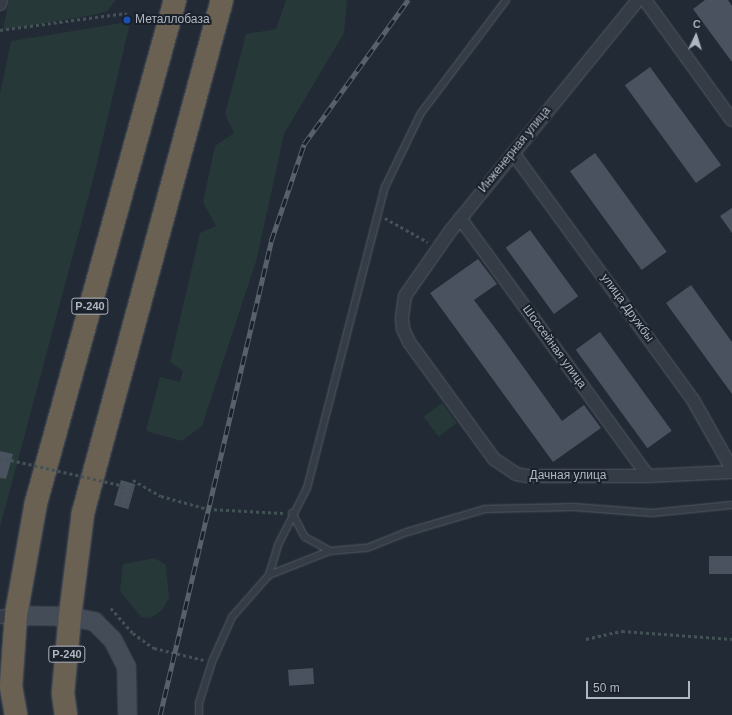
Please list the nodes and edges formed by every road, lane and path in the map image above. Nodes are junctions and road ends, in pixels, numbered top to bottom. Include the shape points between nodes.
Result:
1 (1, 0) edge
2 (175, 0) edge
3 (222, 0) edge
4 (506, 0) edge
5 (638, 0) edge
6 (645, 0) edge
7 (0, 4) edge
8 (127, 20) dead end
9 (0, 30) edge
10 (732, 120) edge
11 (513, 153) junction
12 (377, 215) junction
13 (460, 218) junction
14 (439, 248) junction
15 (402, 307) joint
16 (0, 459) edge
17 (732, 469) edge
18 (732, 472) edge
19 (648, 476) junction
20 (732, 505) edge
21 (292, 513) junction
22 (330, 551) junction
23 (269, 575) junction
24 (111, 608) dead end
25 (8, 616) edge
26 (70, 616) junction
27 (586, 639) dead end
28 (732, 639) edge
29 (212, 662) junction
30 (16, 715) edge
31 (66, 715) edge
32 (127, 715) edge
33 (199, 715) edge

1 - 7 street
2 - 25 highway, Р-240 via 36,503
3 - 26 highway, Р-240 via 83,513
4 - 12 lane via 421,113 385,187
5 - 11 street, Инженерная улица
6 - 10 street
8 - 9 path via 126,13
11 - 13 street, Инженерная улица
11 - 17 street, улица Дружбы via 693,400
12 - 14 path
12 - 21 lane via 306,488
13 - 14 street, Инженерная улица
13 - 19 street, Шоссейная улица
14 - 15 street, Инженерная улица via 405,296
15 - 19 street, Дачная улица via 403,329 409,342 500,465 526,476
16 - 21 path, bridge via 124,486 119,503 126,505 133,482 161,496 208,509
18 - 19 street, Дачная улица
20 - 22 lane via 652,513 574,507 485,509 407,532 367,548
21 - 22 lane via 304,537
21 - 23 lane
22 - 23 lane
23 - 29 lane via 232,617
24 - 29 path via 133,633 154,648
25 - 26 main road
25 - 30 highway, Р-240 via 11,686
26 - 31 highway, Р-240 via 63,693
26 - 32 main road via 94,621 112,639 126,666
27 - 28 path via 622,631
29 - 33 lane via 199,703

